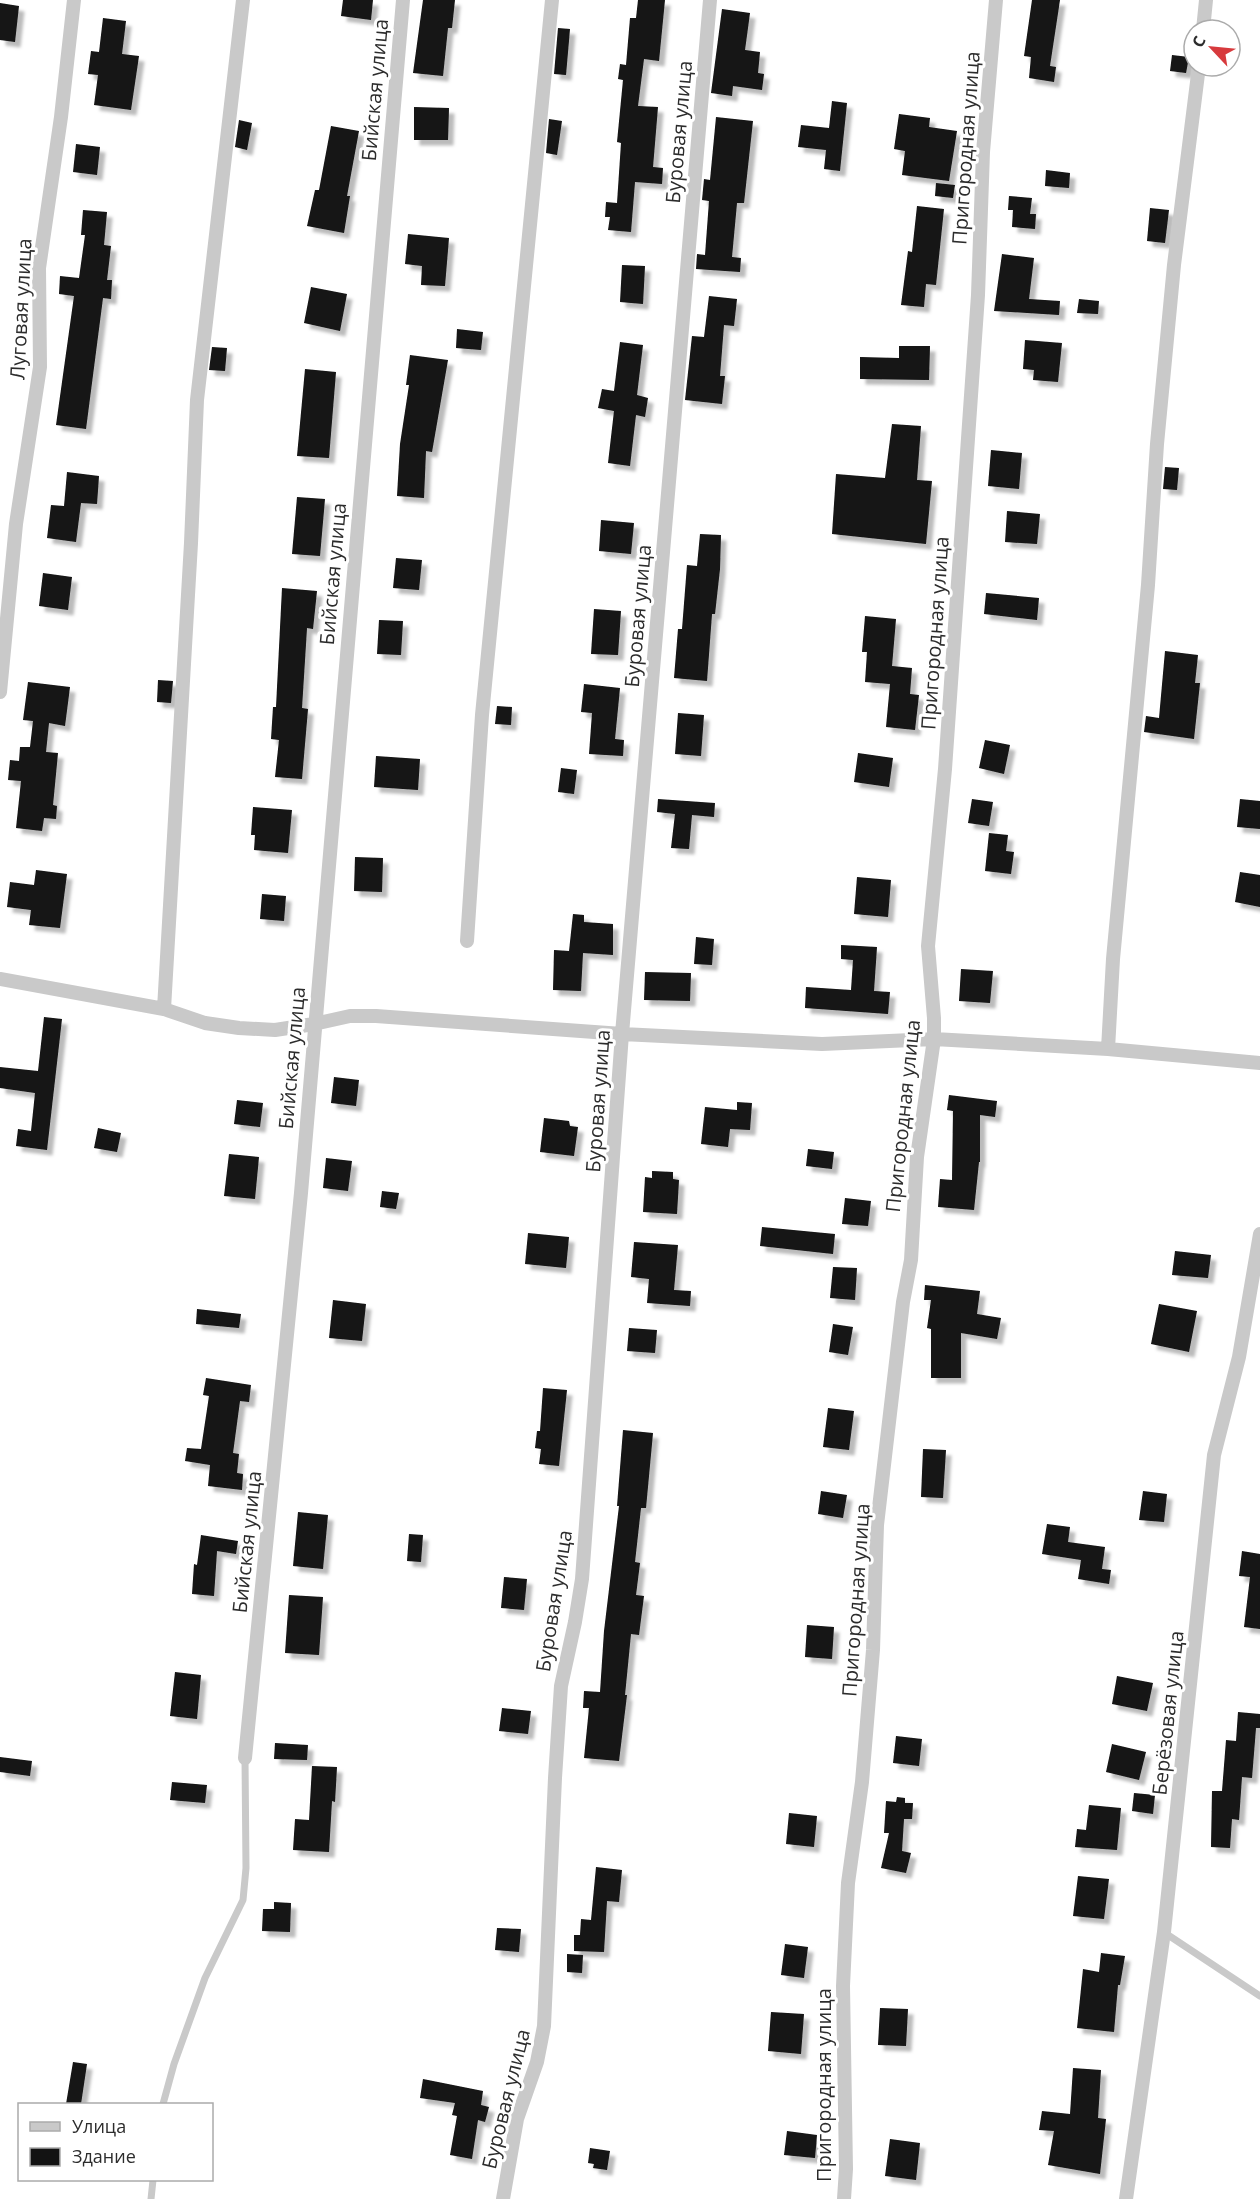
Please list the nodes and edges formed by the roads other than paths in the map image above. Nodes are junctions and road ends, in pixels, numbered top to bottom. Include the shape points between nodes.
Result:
1 (74, 0) edge
2 (243, 0) edge
3 (403, 0) edge
4 (552, 0) edge
5 (710, 0) edge
6 (996, 0) edge
7 (1206, 0) edge
8 (1204, 18) edge
9 (1197, 78) edge
10 (0, 692) edge
11 (467, 941) dead end
12 (0, 979) edge
13 (164, 1009) junction
14 (314, 1024) junction
15 (622, 1034) junction
16 (934, 1039) junction
17 (1108, 1049) junction
18 (1260, 1063) edge
19 (1260, 1234) edge
20 (245, 1758) joint
21 (1164, 1932) junction
22 (1260, 1996) edge
23 (163, 2103) edge
24 (153, 2181) edge
25 (151, 2199) edge
26 (503, 2199) edge
27 (844, 2199) edge
28 (1126, 2199) edge

1 - 10 street, Луговая улица via 39,268 40,367 16,524
2 - 13 street via 197,400
3 - 14 street, Бийская улица
4 - 11 street via 482,715
5 - 15 street, Буровая улица
6 - 16 street, Пригородная улица via 982,162 978,295 945,769 928,946
7 - 8 street
9 - 17 street via 1157,444
12 - 13 street
13 - 14 street via 205,1023 239,1028 275,1030
14 - 15 street via 350,1016 376,1016
14 - 20 street, Бийская улица
15 - 16 street via 822,1044
15 - 26 street, Буровая улица via 582,1579 561,1686 544,2026 537,2062 517,2120
16 - 17 street
16 - 27 street, Пригородная улица via 917,1157 910,1260 877,1525 873,1650 862,1782 848,1883 843,1986
17 - 18 street
19 - 21 street, Берёзовая улица via 1239,1357 1214,1455
20 - 23 lane, Бийская улица via 243,1900 202,1986
21 - 22 lane
21 - 28 street, Берёзовая улица
24 - 25 lane

